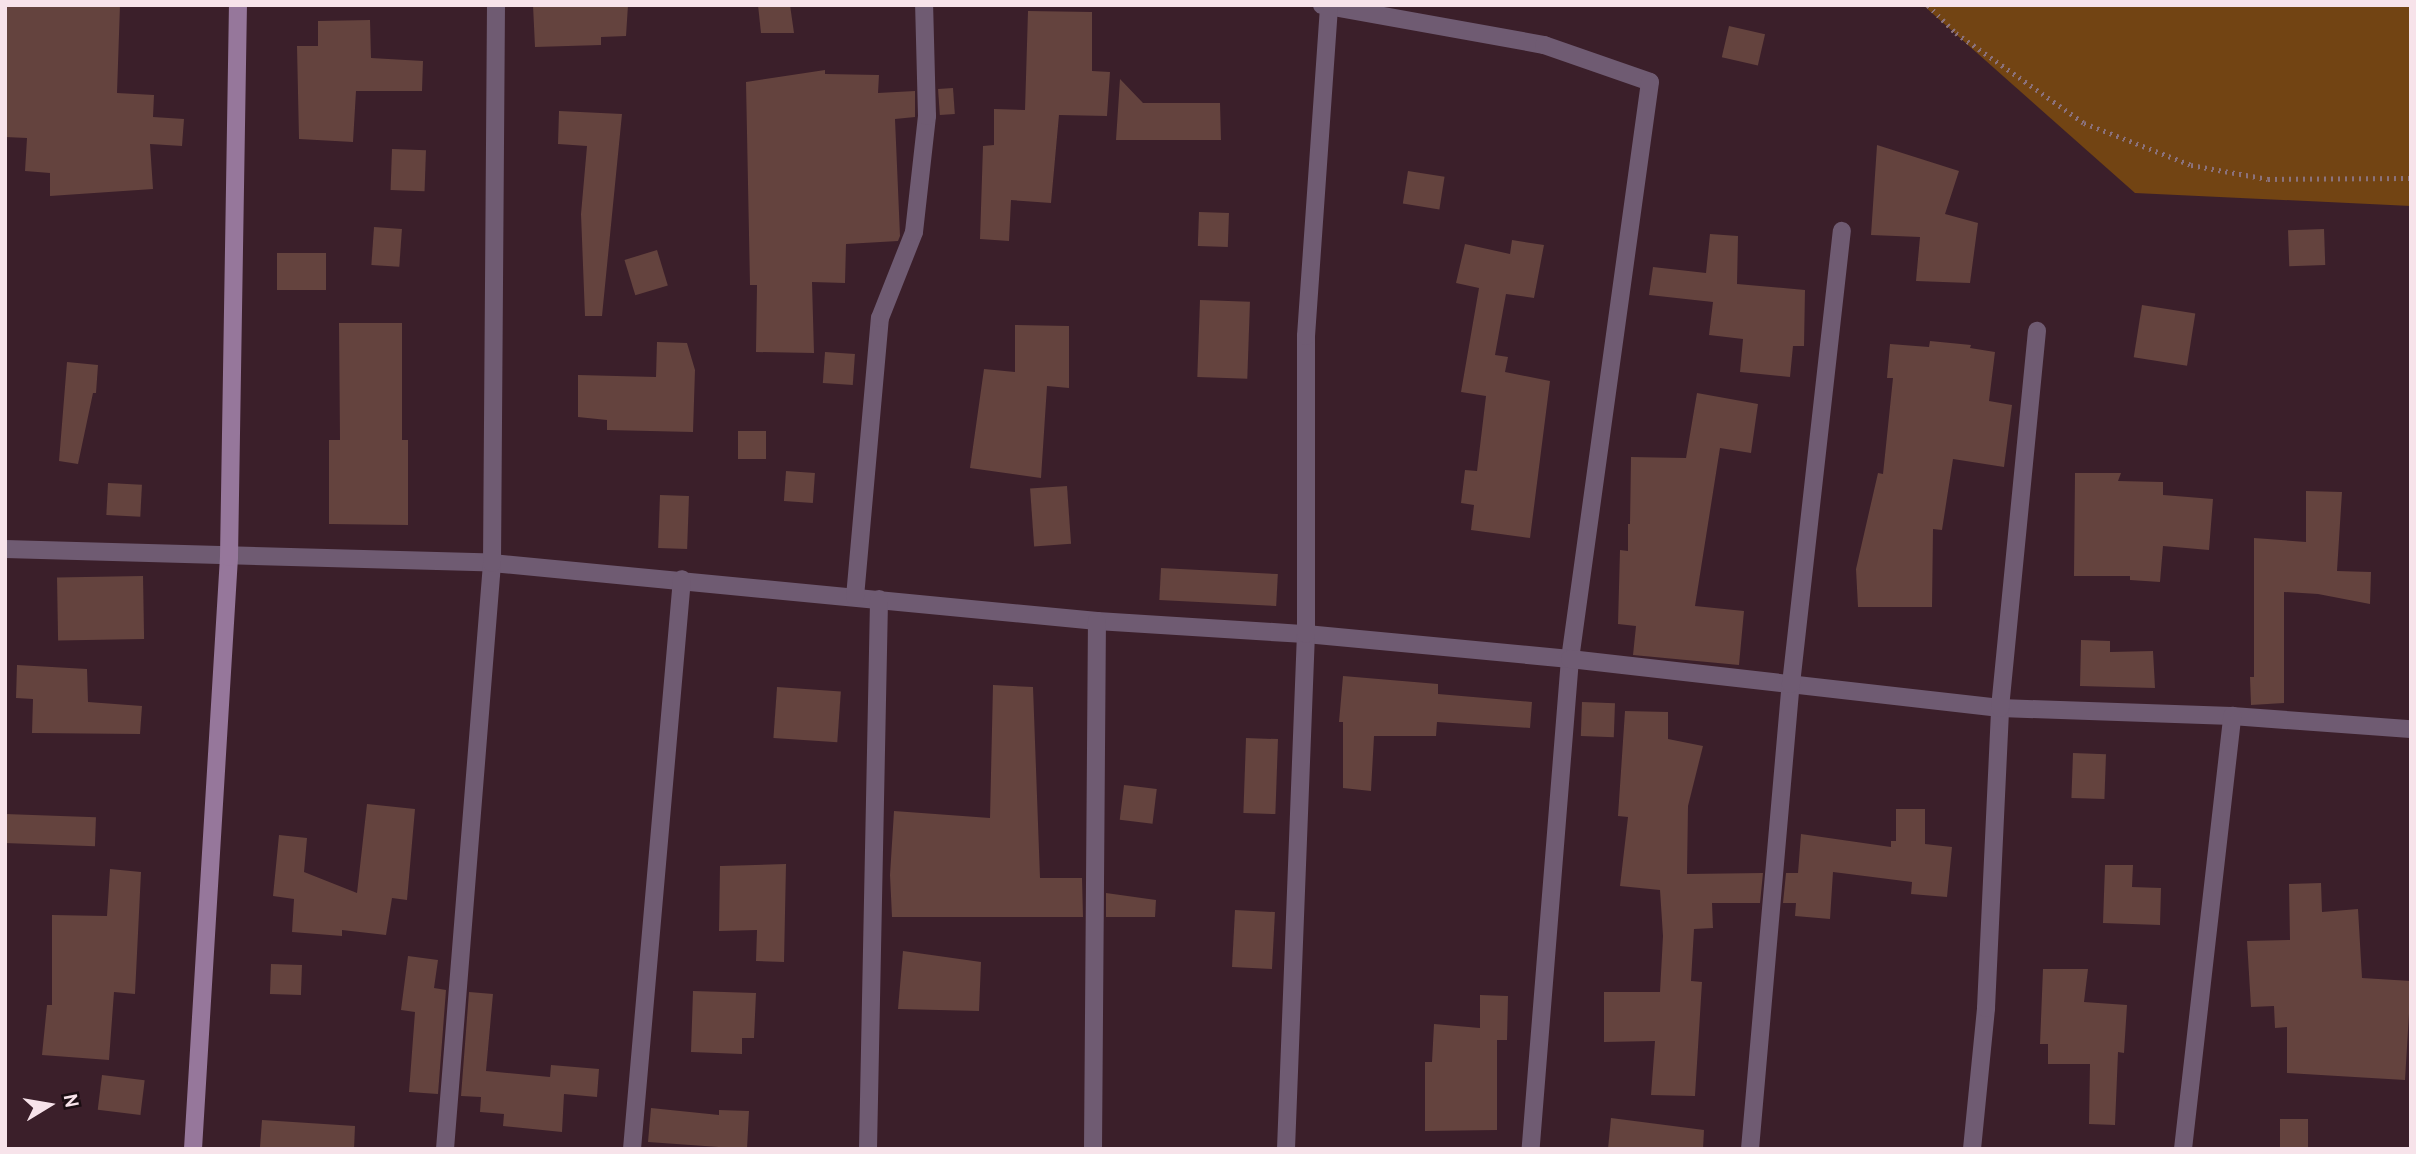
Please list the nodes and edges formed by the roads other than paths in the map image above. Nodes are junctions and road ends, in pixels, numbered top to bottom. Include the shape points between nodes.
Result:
1 (237, 5) edge
2 (496, 5) edge
3 (924, 5) edge
4 (1325, 7) edge
5 (1842, 231) dead end
6 (2037, 331) dead end
7 (5, 549) edge
8 (229, 557) junction
9 (492, 563) junction
10 (682, 579) junction
11 (855, 597) junction
12 (879, 599) junction
13 (1097, 621) junction
14 (1306, 634) junction
15 (1570, 659) junction
16 (1791, 684) junction
17 (2000, 708) junction
18 (2232, 716) junction
19 (2411, 729) edge
20 (193, 1149) edge
21 (445, 1149) edge
22 (632, 1149) edge
23 (868, 1149) edge
24 (1093, 1149) edge
25 (1286, 1149) edge
26 (1531, 1149) edge
27 (1750, 1149) edge
28 (1972, 1149) edge
29 (2183, 1149) edge

1 - 8 street
2 - 9 street
3 - 11 street via 927,116 914,232 880,318
4 - 14 street via 1306,336
4 - 15 street via 1544,44 1650,82
5 - 16 street
6 - 17 street
7 - 8 street
8 - 9 street
8 - 20 street
9 - 10 street
9 - 21 street
10 - 11 street
10 - 22 street
11 - 12 street
12 - 13 street
12 - 23 street
13 - 14 street
13 - 24 street
14 - 15 street
14 - 25 street
15 - 16 street
15 - 26 street
16 - 17 street
16 - 27 street
17 - 18 street
17 - 28 street via 1986,1008
18 - 19 street
18 - 29 street

